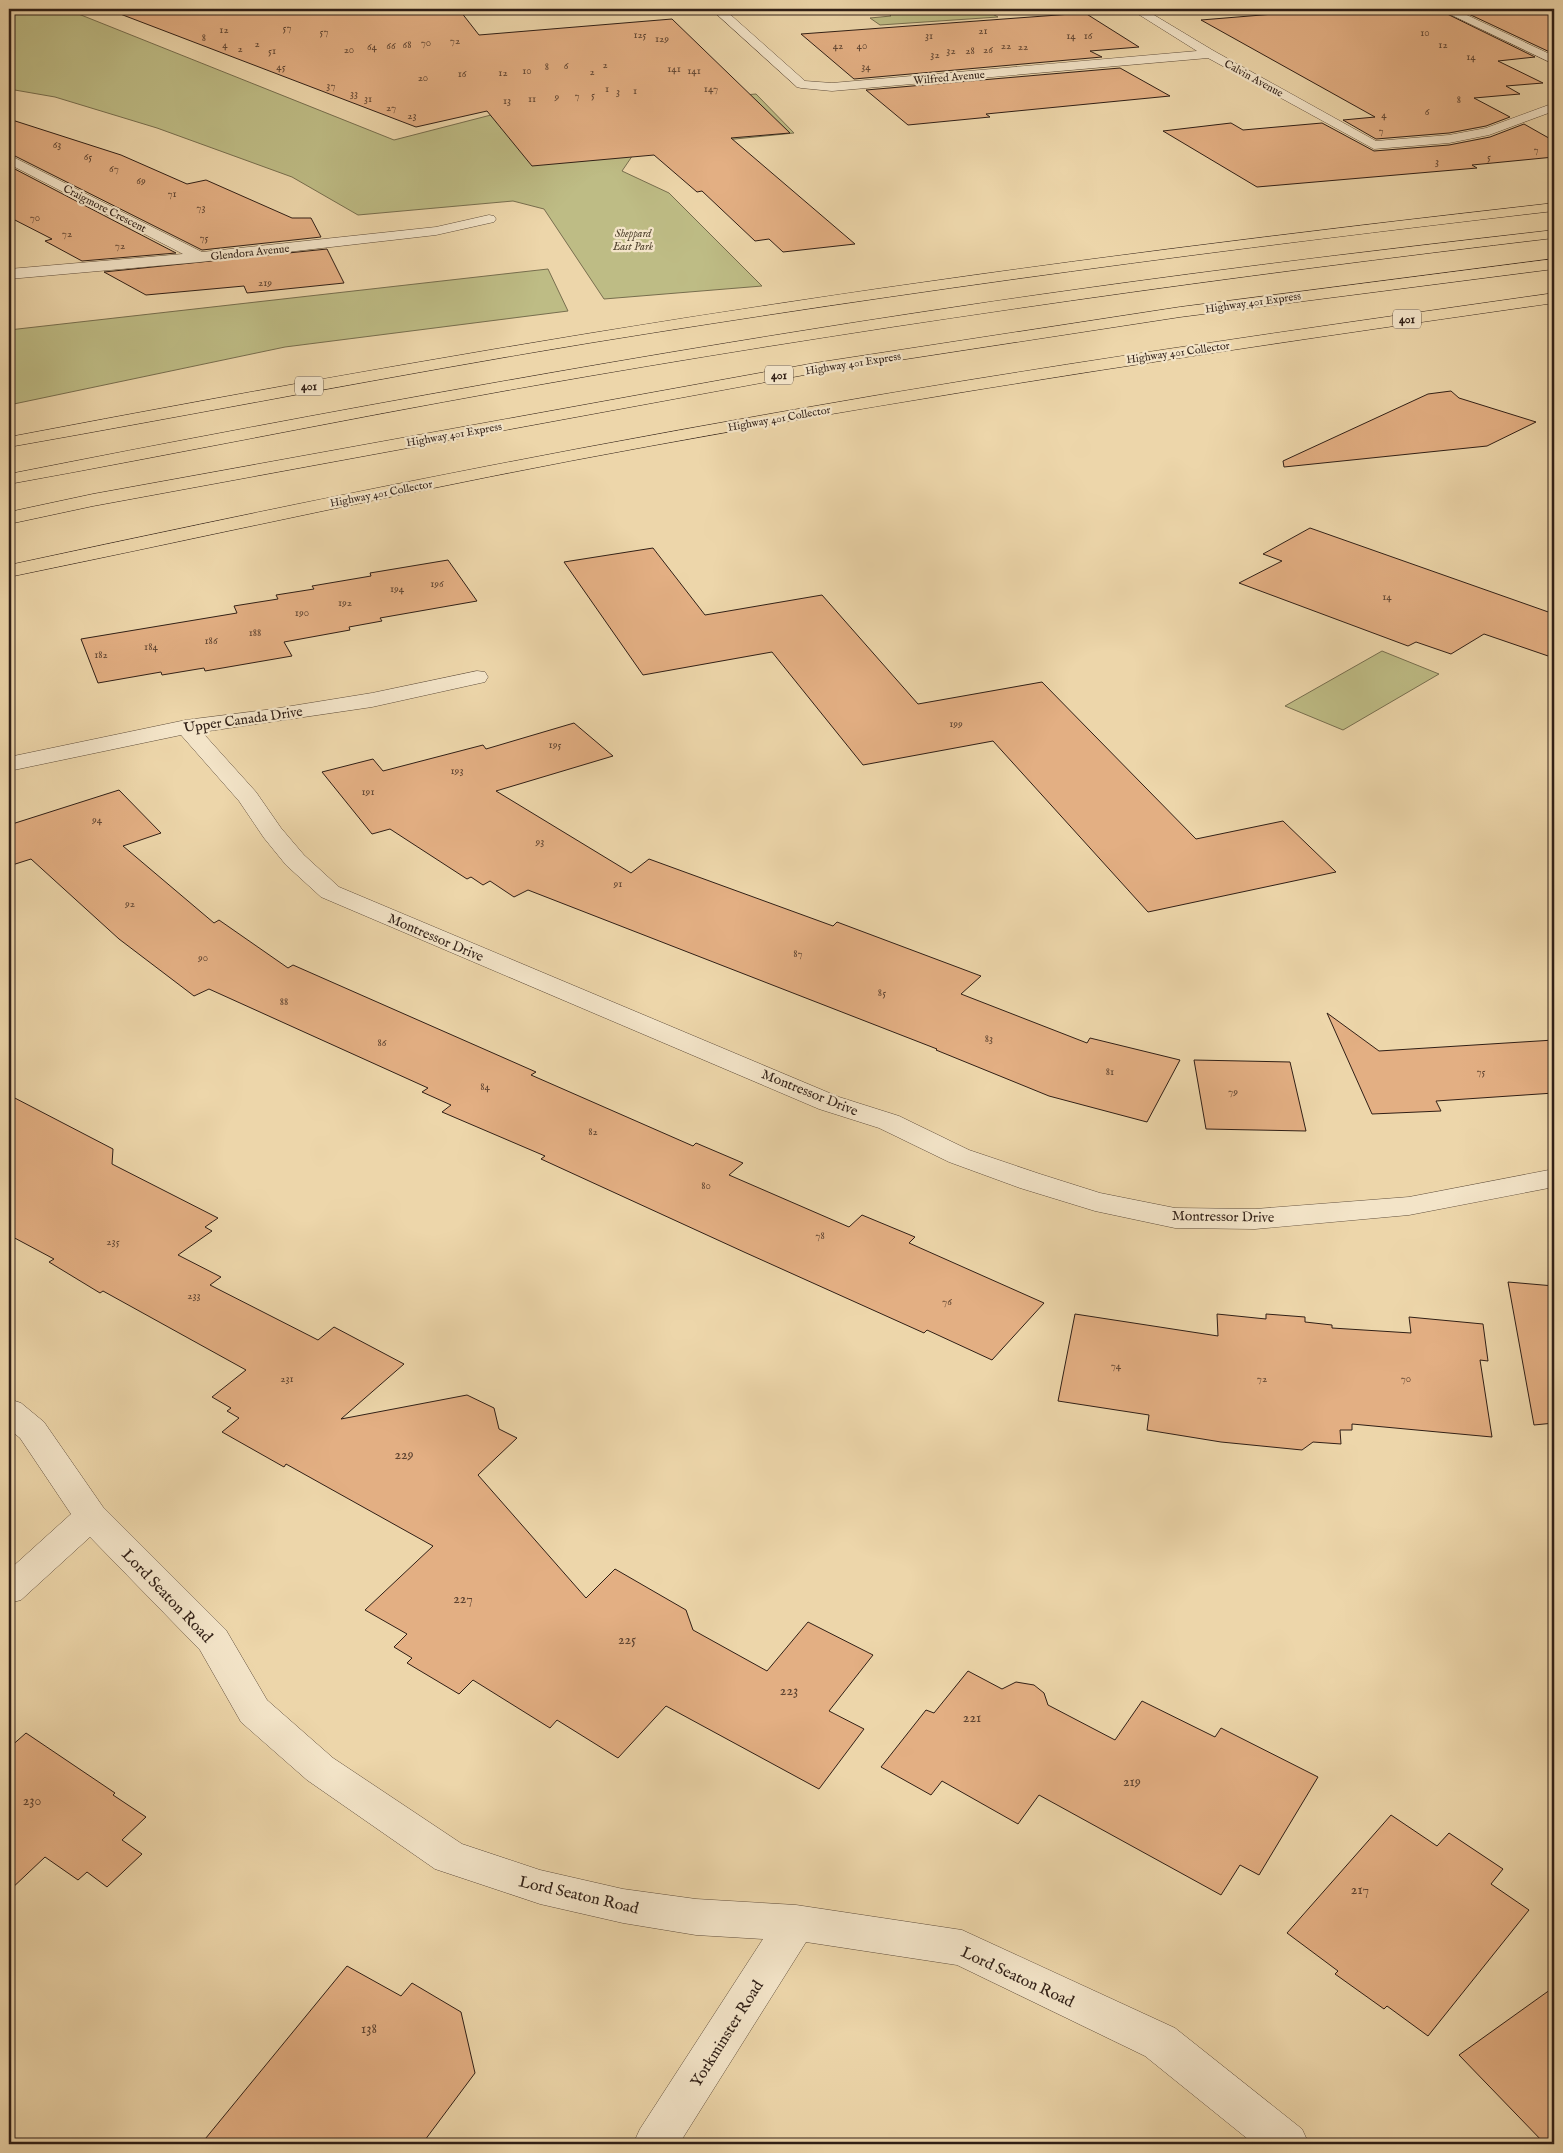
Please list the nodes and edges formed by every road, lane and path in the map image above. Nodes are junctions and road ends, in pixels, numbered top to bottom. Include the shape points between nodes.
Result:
1 (717, 9) edge
2 (1136, 9) edge
3 (1445, 9) edge
4 (1210, 54) junction
5 (1554, 60) edge
6 (1554, 106) edge
7 (9, 160) edge
8 (1554, 197) edge
9 (1554, 207) edge
10 (489, 219) dead end
11 (1554, 234) edge
12 (200, 257) junction
13 (1554, 264) edge
14 (9, 274) edge
15 (1554, 298) edge
16 (1554, 311) edge
17 (610, 334) junction
18 (1259, 340) junction
19 (9, 442) edge
20 (9, 479) edge
21 (9, 518) edge
22 (9, 571) edge
23 (477, 676) dead end
24 (186, 727) junction
25 (9, 764) edge
26 (1554, 1178) edge
27 (9, 1410) edge
28 (91, 1516) junction
29 (9, 1590) edge
30 (796, 1923) junction
31 (656, 2144) edge
32 (1287, 2144) edge

1 - 4 street, Wilfred Avenue via 801,84 816,87
2 - 4 street, Calvin Avenue
3 - 5 street
4 - 6 street, Calvin Avenue via 1374,145 1449,139 1489,131
7 - 12 street, Craigmore Crescent
8 - 17 highway via 1236,233 945,272
9 - 17 highway, 401 via 1100,261
10 - 12 street, Glendora Avenue via 436,232
11 - 20 highway via 1151,283 801,335 422,399
12 - 14 street, Glendora Avenue
13 - 21 highway, Highway 401 Express / 401 via 1180,312 815,368
15 - 18 highway, Highway 401 Collector / 401
16 - 18 highway
17 - 19 highway, 401 via 316,384
18 - 22 highway, Highway 401 Collector / 401 via 910,395 617,447
23 - 24 street, Upper Canada Drive via 372,700
24 - 25 street, Upper Canada Drive
24 - 26 street, Montressor Drive via 248,797 295,860 330,892 829,1103 889,1122 959,1156 1030,1181 1095,1202 1176,1218 1254,1219 1408,1206
27 - 28 street, Lord Seaton Road via 32,1430
28 - 29 street
28 - 30 street, Lord Seaton Road via 213,1640 254,1710 320,1769 449,1857 540,1886 622,1906 696,1918
30 - 31 street, Yorkminster Road
30 - 32 street, Lord Seaton Road via 962,1948 1160,2042

